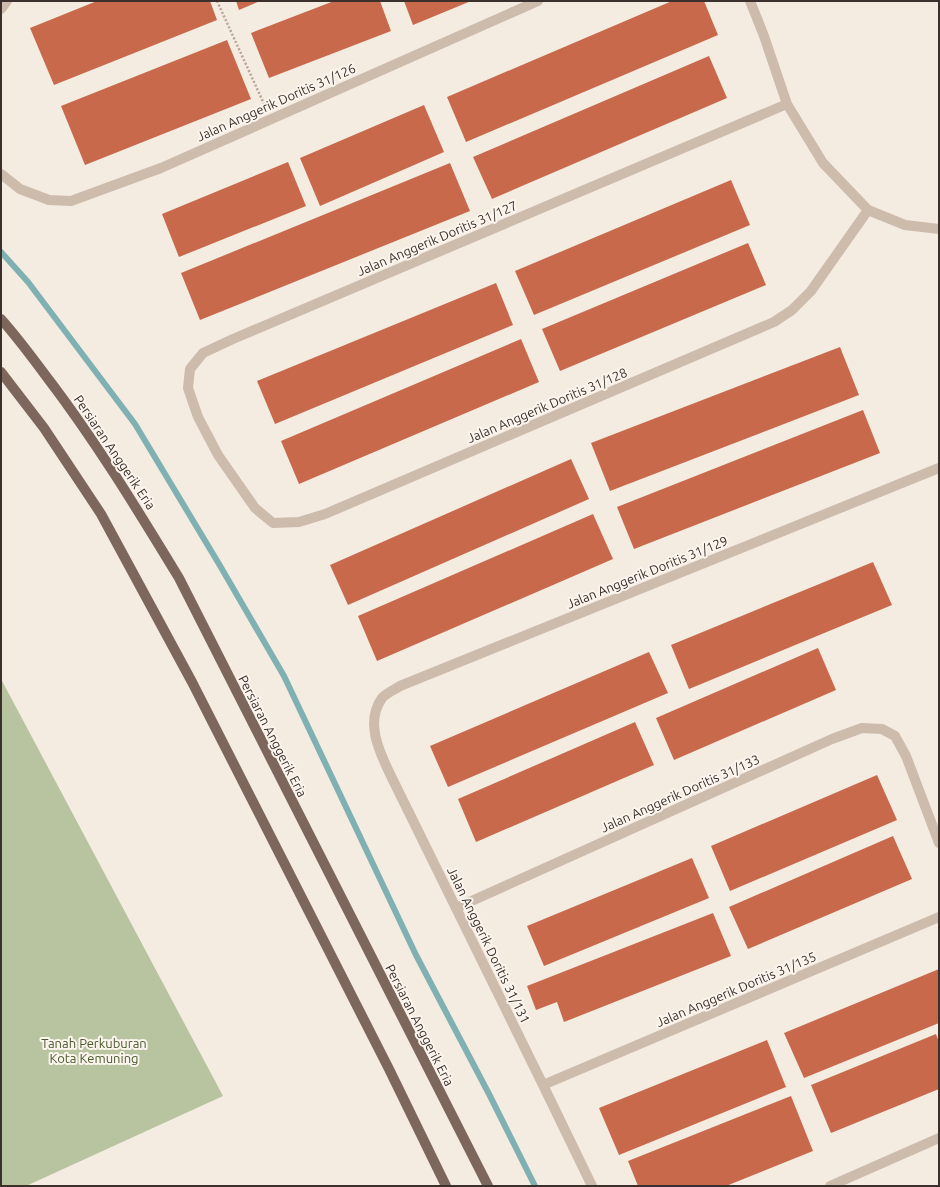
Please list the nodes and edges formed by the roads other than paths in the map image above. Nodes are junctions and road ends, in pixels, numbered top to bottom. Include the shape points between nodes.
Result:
1 (7, 1) edge
2 (538, 1) edge
3 (750, 1) edge
4 (1, 9) edge
5 (787, 104) junction
6 (1, 174) edge
7 (868, 210) junction
8 (939, 228) edge
9 (1, 319) edge
10 (1, 372) edge
11 (218, 455) joint
12 (939, 468) edge
13 (374, 713) joint
14 (939, 843) edge
15 (456, 908) junction
16 (939, 917) edge
17 (543, 1085) junction
18 (939, 1138) edge
19 (446, 1186) edge
20 (488, 1186) edge
21 (592, 1186) edge
22 (830, 1186) edge

1 - 4 street
2 - 6 street, Jalan Anggerik Doritis 31/126 via 161,168 71,201 49,200 20,189
3 - 5 street
5 - 7 street via 823,163
5 - 11 street, Jalan Anggerik Doritis 31/127 via 203,353 190,369 188,388 198,417
7 - 8 street via 905,226
7 - 11 street, Jalan Anggerik Doritis 31/128 via 811,292 792,310 774,322 325,514 299,522 273,523 255,508
9 - 20 main road, Persiaran Anggerik Eria via 71,408 126,490 179,578
10 - 19 main road via 44,428 101,514 192,682
12 - 13 street, Jalan Anggerik Doritis 31/129 via 400,686 383,697
13 - 15 street, Jalan Anggerik Doritis 31/131 via 375,732 381,753
14 - 15 street, Jalan Anggerik Doritis 31/133 via 906,756 895,736 882,729 862,728
15 - 17 street, Jalan Anggerik Doritis 31/131
16 - 17 street, Jalan Anggerik Doritis 31/135
17 - 21 street, Jalan Anggerik Doritis 31/131
18 - 22 street

